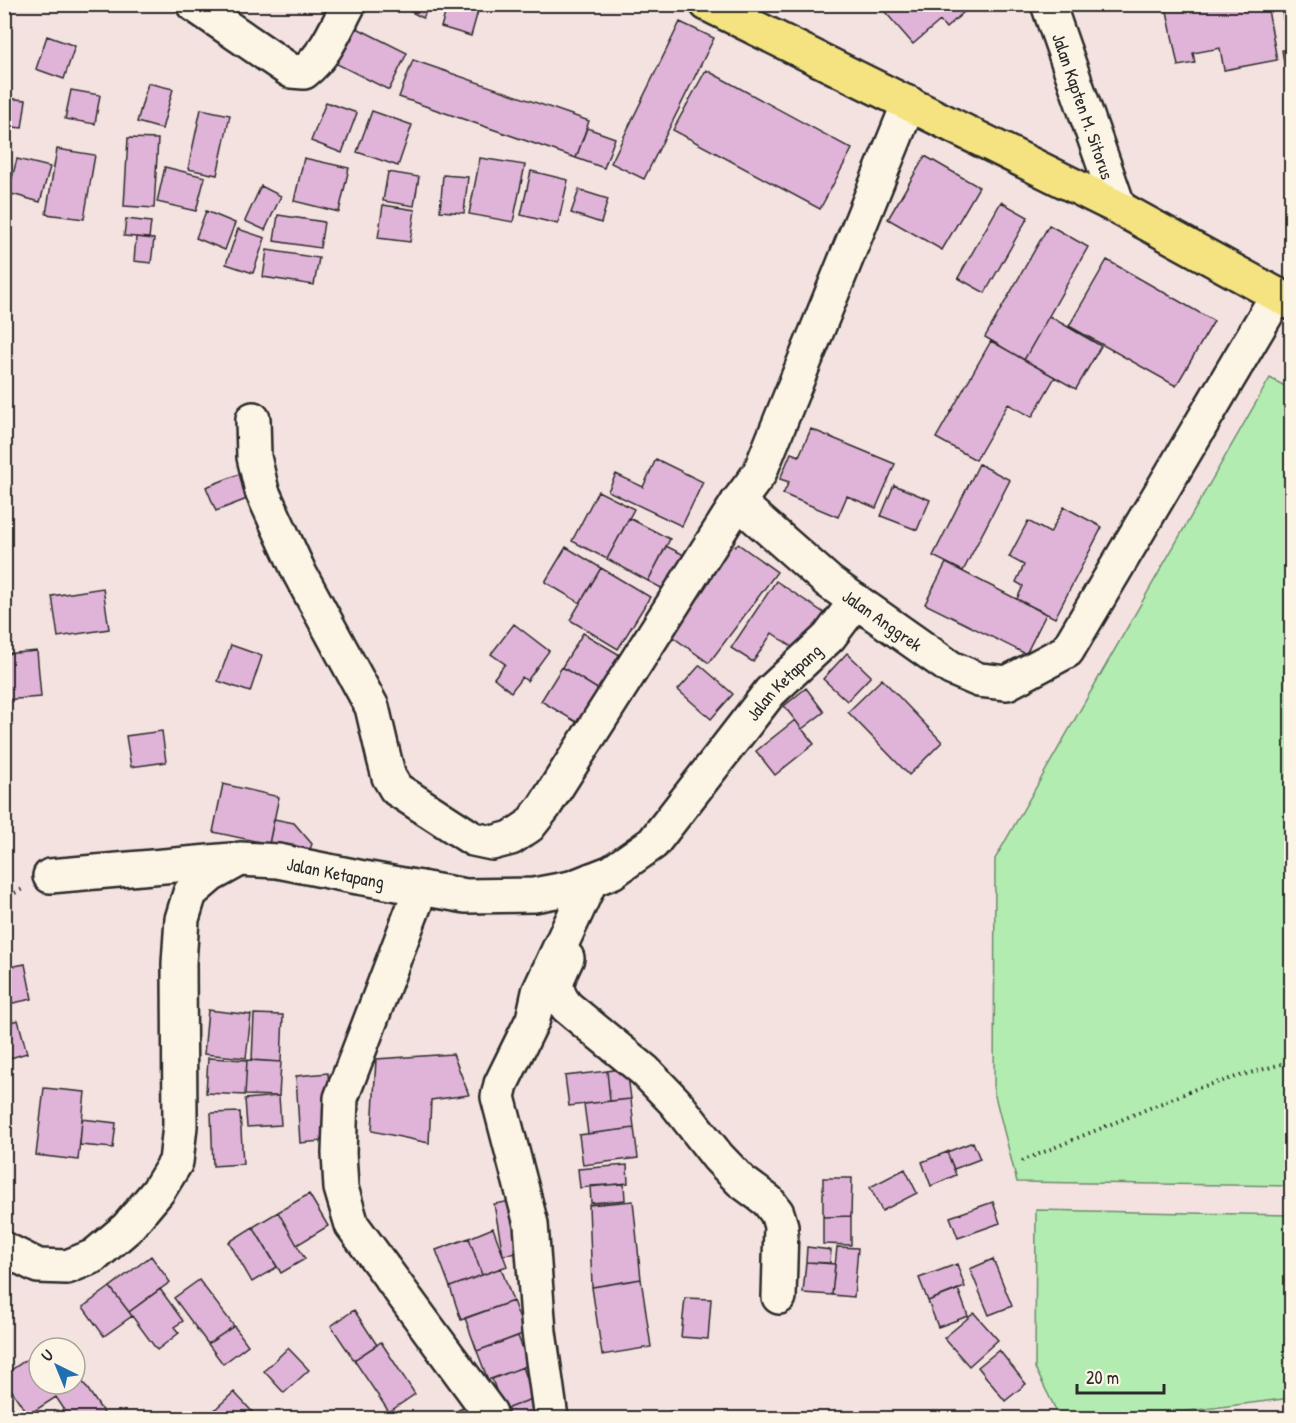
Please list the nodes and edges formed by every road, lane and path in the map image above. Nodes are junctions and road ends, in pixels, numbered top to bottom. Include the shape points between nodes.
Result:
1 (193, 4) edge
2 (349, 4) edge
3 (707, 4) edge
4 (1048, 4) edge
5 (909, 103) junction
6 (1119, 208) junction
7 (1284, 300) edge
8 (253, 419) dead end
9 (738, 502) junction
10 (856, 602) junction
11 (240, 859) junction
12 (50, 876) dead end
13 (598, 877) junction
14 (421, 888) junction
15 (1292, 1061) edge
16 (1022, 1161) dead end
17 (4, 1249) edge
18 (779, 1297) dead end
19 (490, 1413) dead end
20 (551, 1419) edge

1 - 2 street via 291,70 304,72 323,52
3 - 5 main road
4 - 6 street, Jalan Kapten M. Sitorus
5 - 6 main road
5 - 9 street via 759,474
6 - 7 main road
7 - 10 street, Jalan Anggrek via 1067,651 1007,683 980,680 951,668
8 - 9 street via 254,457 261,491 300,574 372,707 389,777 396,789 436,816 473,838 492,843 511,838 529,826 544,807
9 - 10 street, Jalan Anggrek
10 - 13 street, Jalan Ketapang via 829,637 770,692 653,843 612,872
11 - 12 street, Jalan Ketapang
11 - 14 street, Jalan Ketapang via 278,861
11 - 17 street via 211,875 190,893 182,919 180,1126 176,1162 127,1227 94,1256 67,1267 38,1266
13 - 14 street, Jalan Ketapang via 572,888 534,895 466,896
13 - 18 street via 555,983 559,998 645,1071 675,1102 717,1158 777,1213 781,1226
13 - 20 street via 539,992 533,1019 498,1097 531,1224 539,1332
14 - 19 street via 341,1098 341,1188 352,1225
15 - 16 path via 1198,1088

